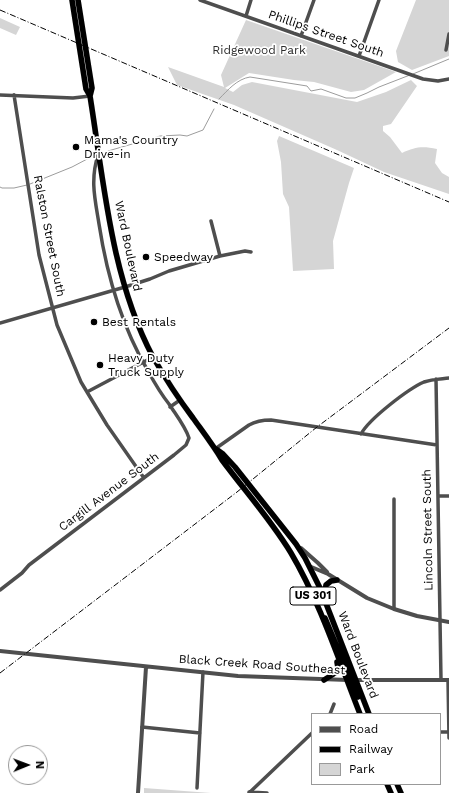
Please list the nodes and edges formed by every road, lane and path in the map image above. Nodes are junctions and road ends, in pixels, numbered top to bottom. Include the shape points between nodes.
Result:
1 (72, 0) edge
2 (78, 0) edge
3 (200, 0) edge
4 (251, 0) edge
5 (314, 0) edge
6 (379, 0) edge
7 (246, 16) junction
8 (449, 34) edge
9 (301, 36) junction
10 (446, 50) dead end
11 (359, 56) junction
12 (448, 80) edge
13 (0, 95) edge
14 (14, 95) junction
15 (90, 96) junction
16 (99, 152) junction
17 (211, 221) dead end
18 (252, 252) dead end
19 (220, 256) junction
20 (125, 287) junction
21 (113, 291) junction
22 (53, 308) junction
23 (0, 323) edge
24 (153, 357) junction
25 (143, 362) junction
26 (449, 378) edge
27 (436, 379) junction
28 (86, 392) junction
29 (180, 400) junction
30 (170, 407) junction
31 (361, 434) junction
32 (437, 445) junction
33 (215, 449) junction
34 (144, 478) junction
35 (438, 496) junction
36 (449, 496) edge
37 (394, 499) dead end
38 (296, 544) junction
39 (294, 558) junction
40 (309, 566) junction
41 (328, 574) junction
42 (337, 580) junction
43 (0, 590) edge
44 (324, 598) junction
45 (315, 601) junction
46 (394, 609) junction
47 (439, 621) junction
48 (449, 622) edge
49 (335, 650) junction
50 (0, 651) edge
51 (146, 667) junction
52 (203, 672) junction
53 (324, 680) junction
54 (352, 680) junction
55 (441, 680) junction
56 (449, 680) edge
57 (334, 704) dead end
58 (330, 713) edge
59 (360, 713) edge
60 (366, 713) edge
61 (368, 713) edge
62 (142, 727) junction
63 (449, 732) edge
64 (200, 733) junction
65 (311, 734) edge
66 (449, 738) edge
67 (197, 788) dead end
68 (138, 793) edge
69 (249, 793) edge
70 (267, 793) edge

1 - 15 highway, Ward Boulevard via 86,89
2 - 15 highway, Ward Boulevard via 92,88
3 - 7 street, Phillips Street South
4 - 7 street
5 - 9 street
6 - 11 street
7 - 9 street, Phillips Street South
8 - 10 street
9 - 11 street, Phillips Street South
11 - 12 street, Phillips Street South via 423,79
13 - 14 street
14 - 15 street via 73,98
14 - 22 street, Ralston Street South via 39,255
15 - 16 highway, Ward Boulevard
16 - 20 highway, Ward Boulevard via 114,243
16 - 21 street via 93,176 93,191
17 - 19 street
18 - 19 street
19 - 20 street
20 - 21 street
20 - 24 highway, Ward Boulevard
21 - 22 street
21 - 25 street
22 - 23 street
22 - 28 street, Ralston Street South via 64,344
24 - 25 street
24 - 29 highway, Ward Boulevard
25 - 28 street
25 - 30 street
26 - 27 street
27 - 31 street via 426,381 410,390 369,423
27 - 32 street, Lincoln Street South
28 - 34 street, Ralston Street South
29 - 30 street
29 - 33 highway, Ward Boulevard
30 - 34 street, Cargill Avenue South via 187,431 188,441
31 - 32 street
31 - 33 street via 262,420 249,425
32 - 35 street, Lincoln Street South
33 - 38 highway, Ward Boulevard / US 301 via 235,467
33 - 39 highway, Ward Boulevard / US 301
34 - 43 street, Cargill Avenue South
35 - 36 street
35 - 47 street, Lincoln Street South
37 - 46 street
38 - 40 highway, Ward Boulevard / US 301
38 - 41 street
39 - 40 highway
39 - 45 highway, Ward Boulevard / US 301
40 - 41 street
40 - 44 highway, Ward Boulevard / US 301
41 - 42 street
42 - 44 highway via 326,585
42 - 46 street via 367,598
44 - 54 highway, Ward Boulevard / US 301
45 - 49 highway, Ward Boulevard / US 301
45 - 54 highway via 329,624
46 - 47 street
47 - 48 street
47 - 55 street, Lincoln Street South
49 - 53 highway via 337,671
49 - 54 highway, Ward Boulevard / US 301
50 - 51 street, Black Creek Road Southeast
51 - 52 street, Black Creek Road Southeast
51 - 62 street
52 - 53 street, Black Creek Road Southeast
52 - 64 street
53 - 54 street, Black Creek Road Southeast
54 - 55 street, Black Creek Road Southeast
54 - 59 highway, Ward Boulevard / US 301
54 - 60 highway
54 - 61 highway, Ward Boulevard / US 301
55 - 56 street, Black Creek Road Southeast
56 - 63 street
57 - 58 street
62 - 64 street
62 - 68 street
63 - 66 street
64 - 67 street
65 - 69 street
69 - 70 street

